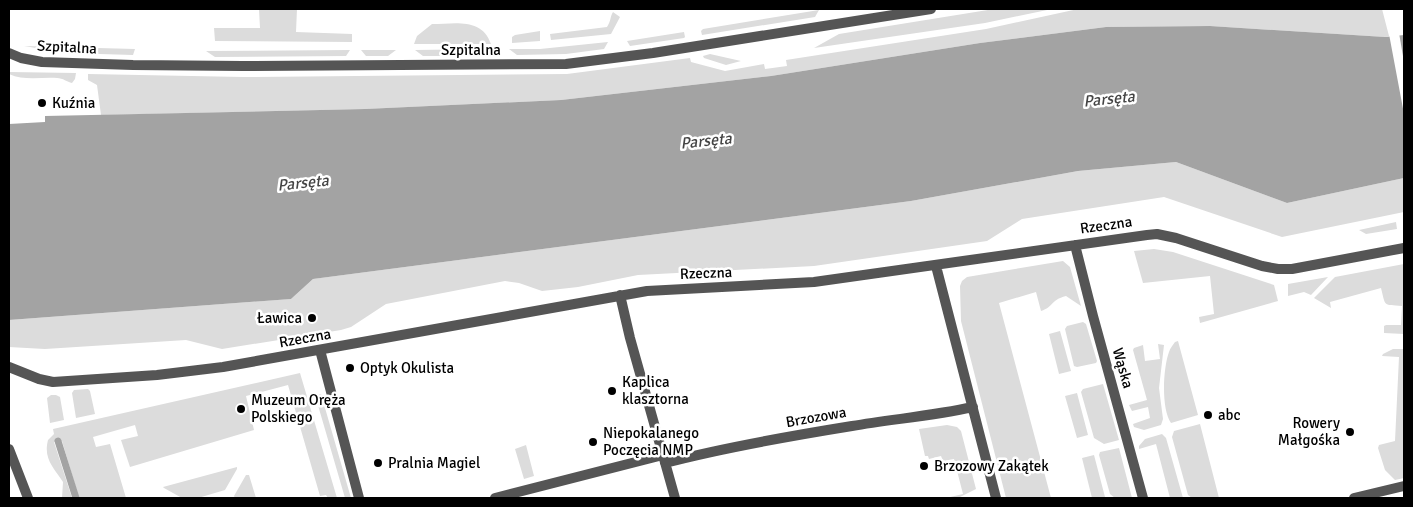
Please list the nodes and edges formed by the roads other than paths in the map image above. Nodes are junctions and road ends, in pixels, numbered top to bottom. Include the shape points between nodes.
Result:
1 (931, 9) edge
2 (9, 53) edge
3 (1075, 245) junction
4 (1404, 248) edge
5 (936, 266) junction
6 (620, 295) junction
7 (320, 350) junction
8 (9, 367) edge
9 (972, 407) junction
10 (9, 449) edge
11 (664, 459) junction
12 (1404, 486) edge
13 (28, 498) edge
14 (359, 498) edge
15 (495, 498) edge
16 (675, 498) edge
17 (996, 498) edge
18 (1143, 498) edge
19 (1354, 498) edge

1 - 2 street, Szpitalna via 566,64 133,65 42,62
3 - 4 street, Rzeczna via 1158,234 1278,269
3 - 5 street, Rzeczna
3 - 18 street, Wąska
5 - 6 street, Rzeczna via 814,282
5 - 9 street
6 - 7 street, Rzeczna
6 - 11 street
7 - 8 street, Rzeczna via 197,371 53,382
7 - 14 street
9 - 11 street, Brzozowa
9 - 17 street
10 - 13 street
11 - 15 street, Brzozowa
11 - 16 street
12 - 19 street

